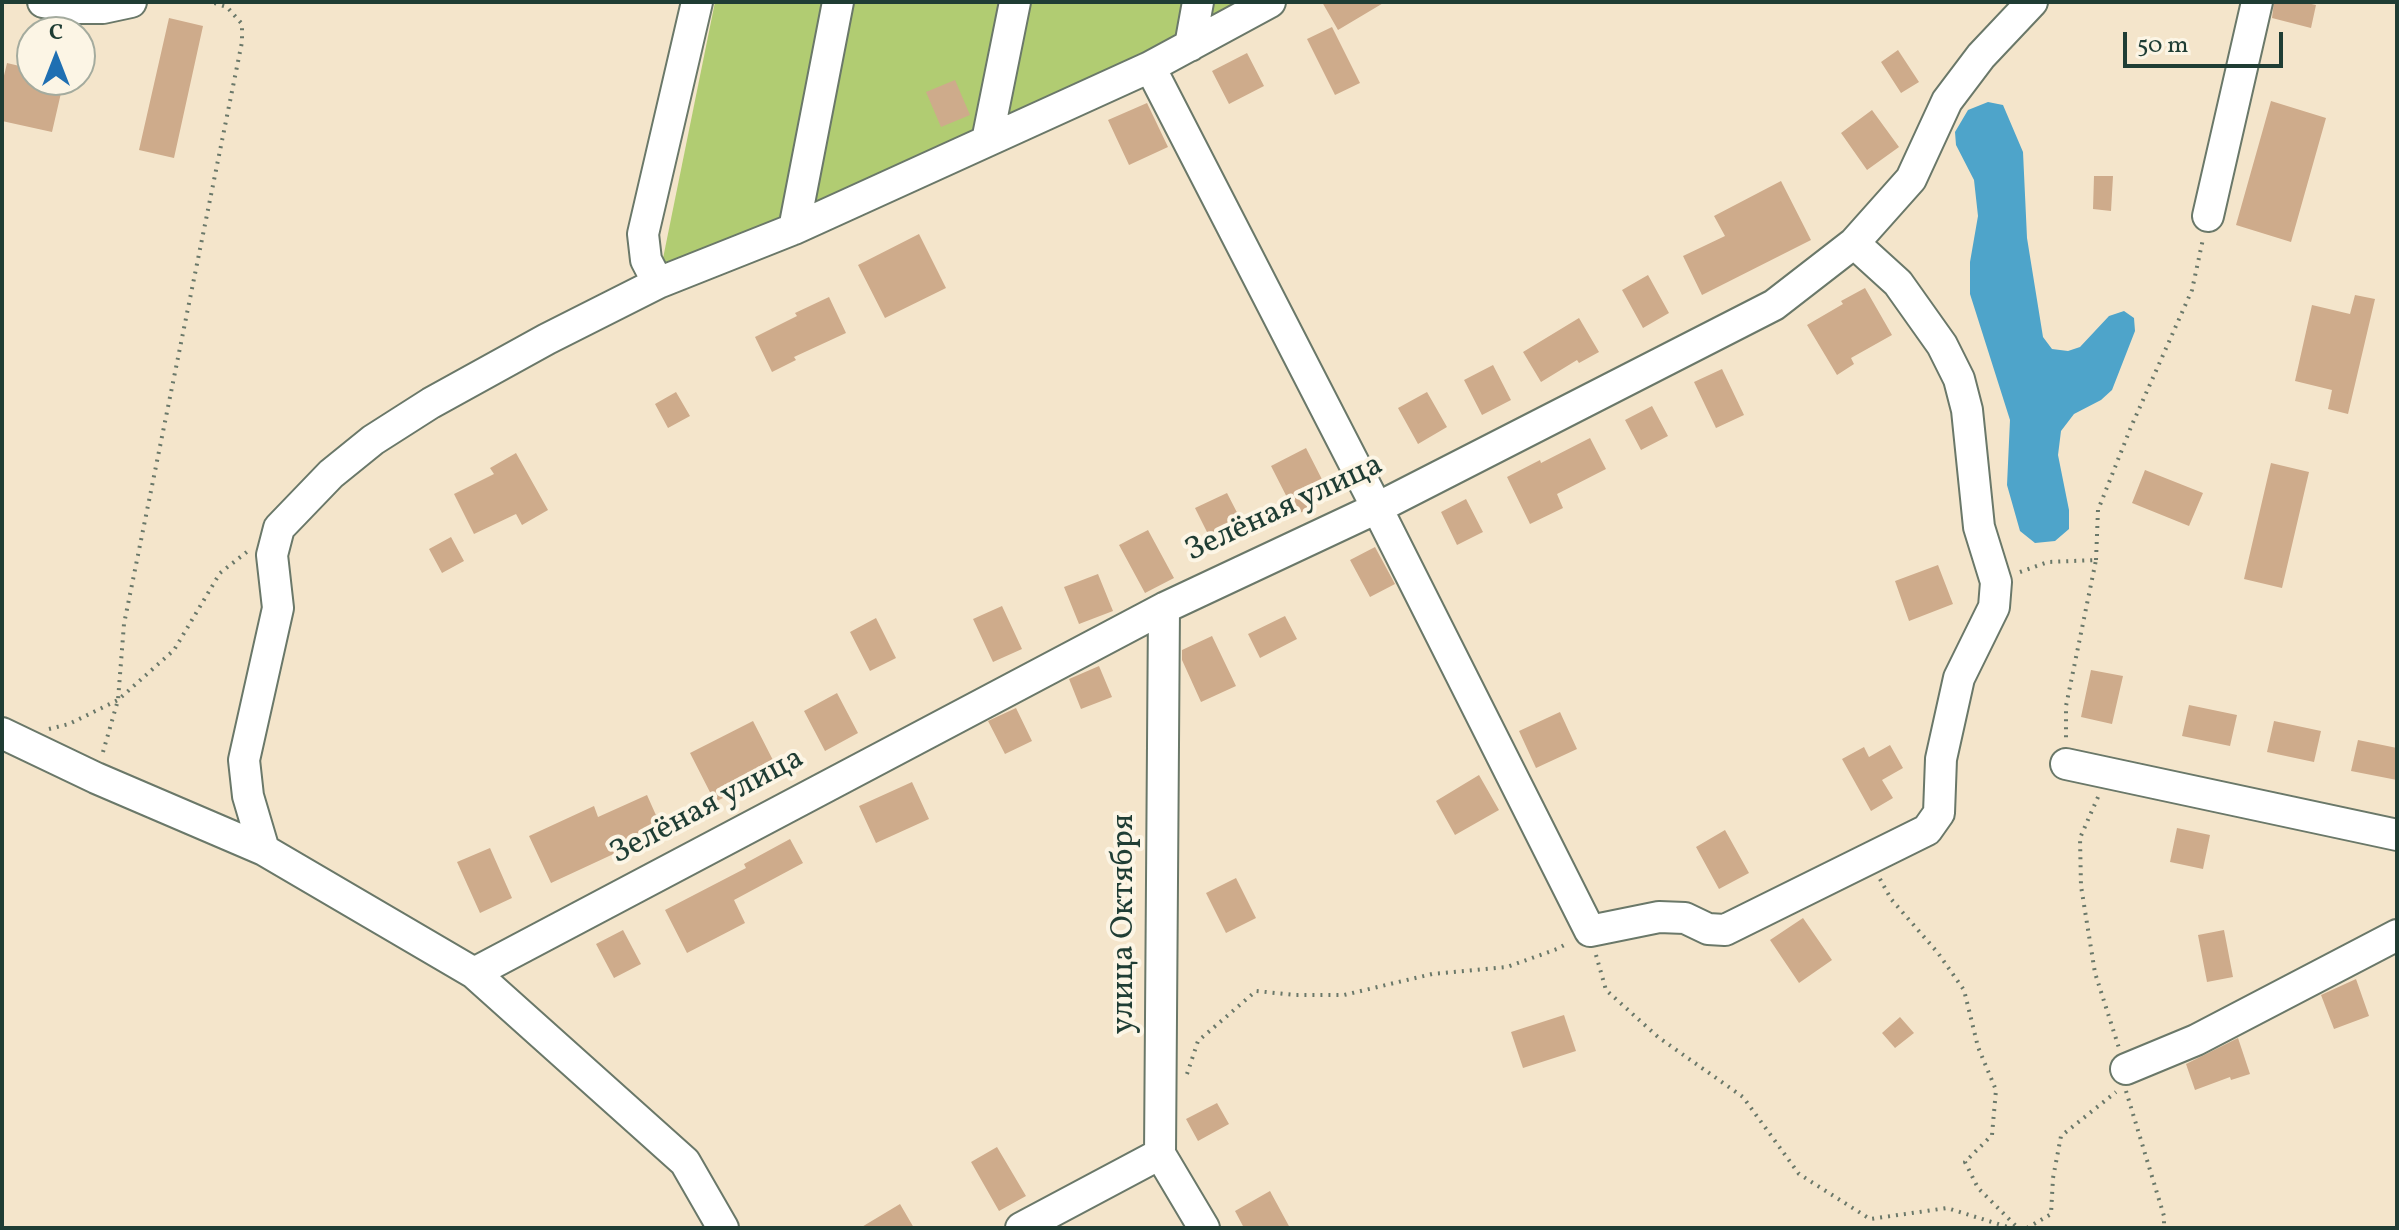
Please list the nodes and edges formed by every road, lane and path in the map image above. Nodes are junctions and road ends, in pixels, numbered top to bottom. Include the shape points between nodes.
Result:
1 (43, 2) edge
2 (131, 2) edge
3 (211, 2) edge
4 (697, 2) edge
5 (838, 2) edge
6 (1015, 2) edge
7 (1198, 2) edge
8 (1270, 2) edge
9 (2032, 2) edge
10 (2257, 2) edge
11 (1190, 46) junction
12 (1150, 67) junction
13 (987, 141) junction
14 (2208, 216) joint
15 (794, 229) junction
16 (1854, 243) junction
17 (658, 283) junction
18 (1377, 508) junction
19 (279, 528) junction
20 (2096, 560) junction
21 (1996, 582) junction
22 (1164, 608) junction
23 (118, 700) junction
24 (8, 735) edge
25 (2066, 764) joint
26 (2109, 773) junction
27 (96, 778) junction
28 (2397, 835) edge
29 (264, 850) junction
30 (1869, 859) junction
31 (1590, 931) junction
32 (2397, 935) edge
33 (474, 973) junction
34 (2126, 1069) joint
35 (1184, 1083) dead end
36 (1160, 1154) junction
37 (723, 1228) edge
38 (1021, 1228) edge
39 (1204, 1228) edge
40 (2011, 1228) edge
41 (2018, 1228) edge
42 (2027, 1228) edge
43 (2164, 1228) edge

1 - 2 street via 76,8
3 - 23 path via 227,7 242,24 242,42 124,624
4 - 17 street via 643,234 646,260
5 - 15 street
6 - 13 street
7 - 11 street
8 - 11 street
9 - 16 street, Зелёная улица via 1947,101 1911,179
10 - 14 street
11 - 12 street
12 - 13 street
12 - 18 street
13 - 15 street
14 - 20 path via 2192,290 2098,510
15 - 17 street
16 - 18 street, Зелёная улица via 1774,305
16 - 21 street via 1898,283 1959,379 1979,527
17 - 19 street via 547,339 373,440
18 - 22 street, Зелёная улица
18 - 31 street
19 - 23 path via 220,573 174,650
19 - 29 street via 272,555 278,608 244,760
20 - 21 path via 2048,562
20 - 25 path via 2066,706
21 - 30 street via 1994,607 1959,678 1941,759 1939,813 1927,830
22 - 33 street, Зелёная улица
22 - 36 street, улица Октября
23 - 24 path via 69,724
23 - 27 path
24 - 27 street
25 - 26 street
26 - 28 street
26 - 34 path via 2080,838 2081,886 2095,973
27 - 29 street
29 - 33 street
30 - 31 street via 1725,930 1685,918 1659,917
30 - 41 path via 1891,899 1964,990 1978,1047 1996,1090 1992,1135 1965,1162 1978,1188
31 - 35 path via 1507,967 1432,974 1344,995 1256,991 1198,1041
31 - 40 path via 1606,990 1658,1037 1743,1097 1799,1174 1870,1219 1947,1208
32 - 34 street via 2196,1040
33 - 37 street via 685,1162
36 - 38 street
36 - 39 street
42 - 43 path via 2051,1214 2061,1136 2124,1085

